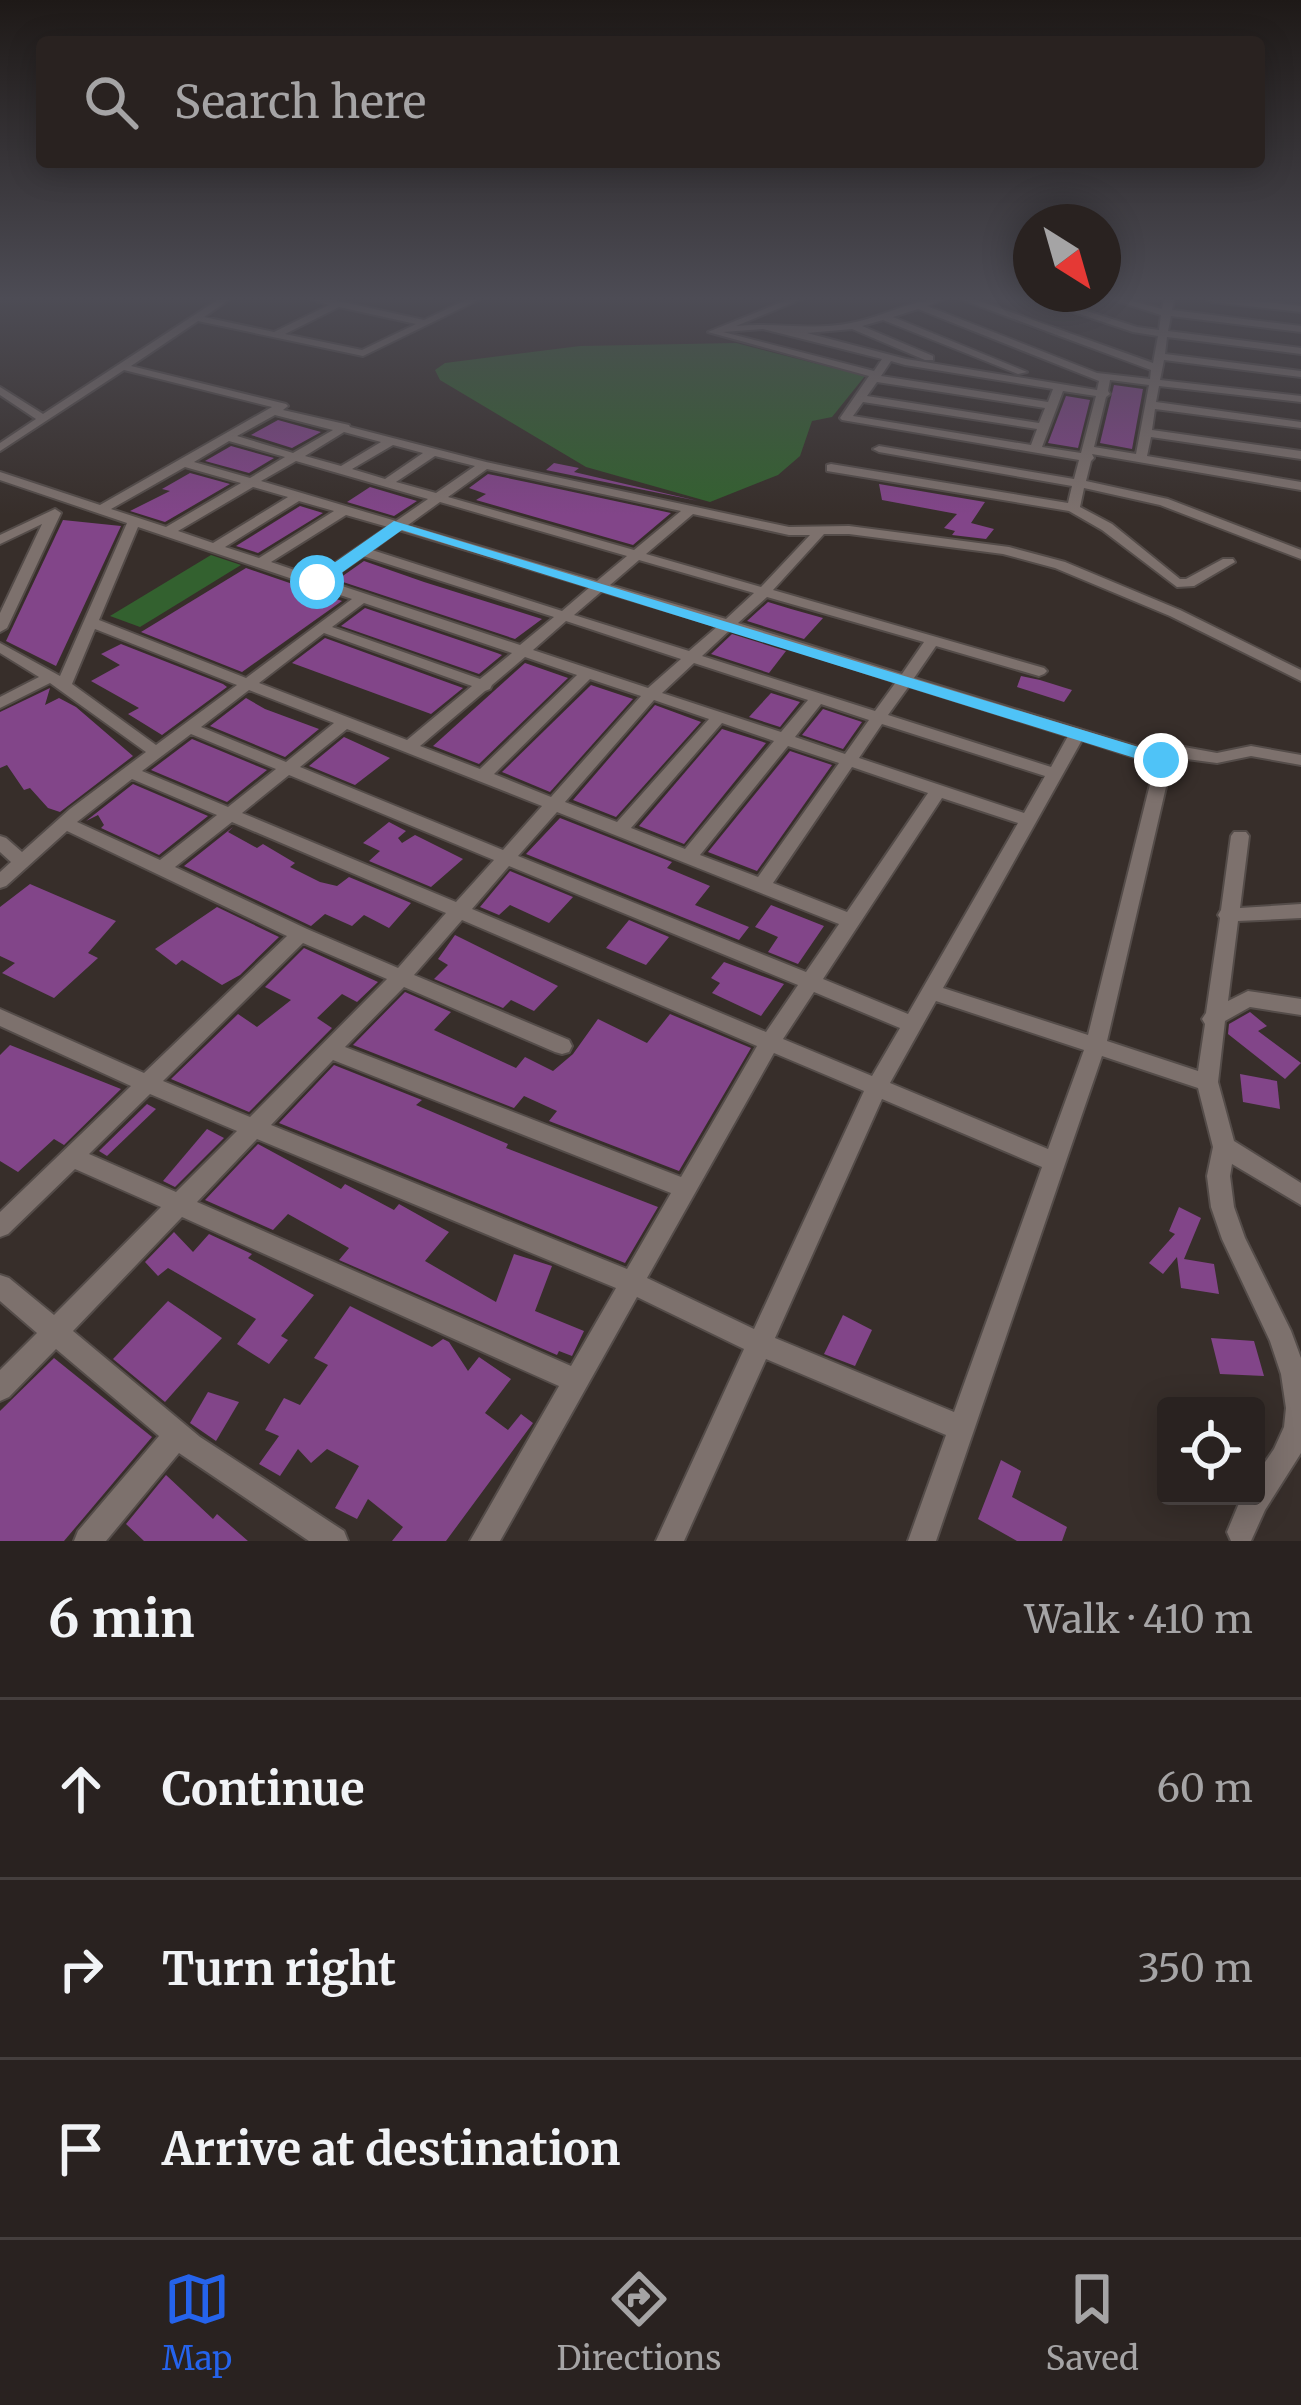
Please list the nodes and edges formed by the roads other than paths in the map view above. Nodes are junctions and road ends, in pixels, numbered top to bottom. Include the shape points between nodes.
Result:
1 (118, 371) edge
2 (141, 371) edge
3 (856, 371) edge
4 (879, 371) edge
5 (963, 371) edge
6 (1019, 371) edge
7 (1086, 371) edge
8 (1136, 371) edge
9 (1157, 371) edge
10 (1169, 371) edge
11 (1271, 371) edge
12 (1274, 371) junction
13 (1301, 374) edge
14 (875, 376) junction
15 (1100, 376) junction
16 (1059, 387) junction
17 (0, 390) edge
18 (1105, 394) junction
19 (1275, 396) junction
20 (860, 398) junction
21 (1301, 399) edge
22 (1151, 405) junction
23 (1052, 406) junction
24 (278, 412) junction
25 (44, 420) junction
26 (1269, 421) junction
27 (1301, 425) edge
28 (891, 426) junction
29 (346, 427) junction
30 (1044, 427) junction
31 (1146, 433) junction
32 (230, 438) junction
33 (393, 440) junction
34 (0, 448) edge
35 (879, 449) junction
36 (1035, 449) junction
37 (434, 451) junction
38 (1269, 451) junction
39 (299, 454) junction
40 (1089, 454) junction
41 (1301, 455) edge
42 (1141, 459) junction
43 (186, 463) junction
44 (485, 465) junction
45 (346, 468) junction
46 (831, 468) dead end
47 (866, 474) junction
48 (8, 479) edge
49 (253, 481) junction
50 (389, 481) junction
51 (1079, 483) junction
52 (1301, 486) edge
53 (0, 489) edge
54 (300, 495) junction
55 (440, 496) junction
56 (77, 502) junction
57 (692, 508) junction
58 (1073, 508) junction
59 (346, 509) junction
60 (101, 510) junction
61 (53, 514) junction
62 (134, 521) junction
63 (400, 525) junction
64 (167, 532) junction
65 (818, 533) junction
66 (0, 540) edge
67 (214, 548) junction
68 (362, 551) junction
69 (640, 554) junction
70 (1301, 555) edge
71 (1228, 562) dead end
72 (261, 563) junction
73 (317, 582) junction
74 (602, 586) junction
75 (766, 590) junction
76 (363, 598) junction
77 (566, 617) junction
78 (91, 622) junction
79 (728, 624) junction
80 (0, 628) edge
81 (322, 628) junction
82 (933, 640) junction
83 (0, 647) edge
84 (526, 652) junction
85 (690, 657) junction
86 (1039, 671) dead end
87 (587, 673) junction
88 (1301, 676) edge
89 (57, 681) junction
90 (904, 681) junction
91 (247, 684) junction
92 (485, 686) junction
93 (651, 694) junction
94 (818, 698) junction
95 (0, 703) edge
96 (719, 717) junction
97 (879, 717) junction
98 (346, 722) junction
99 (189, 728) junction
100 (1077, 735) junction
101 (784, 739) junction
102 (409, 747) junction
103 (156, 752) junction
104 (1139, 754) junction
105 (849, 760) junction
106 (1301, 760) edge
107 (289, 769) junction
108 (130, 772) junction
109 (1055, 774) junction
110 (482, 776) junction
111 (939, 790) junction
112 (552, 804) junction
113 (231, 815) junction
114 (1026, 820) junction
115 (65, 823) junction
116 (620, 830) junction
117 (1240, 836) dead end
118 (0, 842) edge
119 (688, 857) junction
120 (507, 858) junction
121 (22, 863) junction
122 (162, 868) junction
123 (0, 882) edge
124 (761, 886) junction
125 (1301, 910) edge
126 (460, 911) junction
127 (1227, 915) junction
128 (851, 921) junction
129 (300, 934) junction
130 (400, 978) junction
131 (811, 982) junction
132 (931, 992) junction
133 (1301, 1006) edge
134 (0, 1017) edge
135 (1212, 1018) junction
136 (910, 1023) junction
137 (770, 1042) junction
138 (562, 1046) dead end
139 (1095, 1047) junction
140 (330, 1050) junction
141 (1207, 1082) junction
142 (146, 1084) junction
143 (877, 1087) junction
144 (254, 1128) junction
145 (1224, 1147) junction
146 (72, 1157) junction
147 (1054, 1162) junction
148 (686, 1189) junction
149 (1301, 1195) edge
150 (180, 1203) junction
151 (3, 1220) edge
152 (632, 1283) junction
153 (0, 1286) edge
154 (54, 1332) junction
155 (760, 1344) junction
156 (576, 1381) junction
157 (0, 1388) edge
158 (1299, 1390) edge
159 (962, 1429) junction
160 (178, 1434) junction
161 (1241, 1532) dead end
162 (326, 1539) edge
163 (88, 1541) edge
164 (484, 1541) edge
165 (670, 1541) edge
166 (922, 1541) edge

1 - 25 street
2 - 24 street via 276,402
3 - 14 street
4 - 14 street
5 - 16 street
6 - 16 street
7 - 15 street
8 - 15 street
9 - 22 street
10 - 19 street
11 - 12 street
12 - 13 street
12 - 19 street
14 - 20 street
14 - 23 street
15 - 18 street
16 - 18 street
16 - 23 street
17 - 25 street
18 - 40 street
19 - 21 street
20 - 28 street via 846,418
20 - 30 street
22 - 26 street
22 - 31 street
23 - 30 street
24 - 29 street
24 - 32 street
25 - 34 street
26 - 27 street
26 - 38 street
28 - 35 street
28 - 36 street
29 - 33 street
29 - 39 street
30 - 36 street
31 - 38 street
31 - 42 street
32 - 39 street
32 - 43 street
33 - 37 street
33 - 45 street
35 - 47 street
35 - 51 street
36 - 40 street
37 - 44 street
37 - 50 street
38 - 41 street
39 - 45 street
39 - 49 street
40 - 42 street
40 - 51 street
42 - 52 street
43 - 49 street
43 - 60 street
44 - 55 street
44 - 57 street
45 - 50 street
46 - 47 street
47 - 58 street
48 - 53 street
48 - 56 street
49 - 54 street
49 - 64 street
50 - 55 street
51 - 58 street
51 - 70 street via 1164,502
54 - 59 street
54 - 67 street
55 - 63 street
55 - 69 street
56 - 60 street
56 - 61 street
57 - 65 street
57 - 69 street
58 - 71 street via 1177,583
59 - 63 street
59 - 72 street
60 - 62 street
61 - 66 street
61 - 80 street
62 - 64 street
62 - 78 street
63 - 68 street
63 - 74 street
64 - 67 street
65 - 75 street
65 - 88 street via 922,537 1060,566
67 - 72 street
68 - 73 street
68 - 77 street
69 - 74 street
69 - 75 street
72 - 73 street
73 - 76 street
74 - 77 street
74 - 79 street
75 - 79 street
75 - 82 street
76 - 81 street
76 - 84 street
77 - 84 street
77 - 85 street
78 - 89 street
78 - 91 street
79 - 85 street
79 - 90 street
81 - 91 street
81 - 92 street
82 - 86 street
82 - 90 street
83 - 89 street
84 - 87 street
84 - 92 street
85 - 93 street
85 - 94 street
87 - 93 street
87 - 110 street
89 - 95 street
89 - 103 street
90 - 97 street
90 - 100 street
91 - 98 street
91 - 99 street
92 - 102 street
93 - 96 street
93 - 112 street
94 - 97 street
94 - 101 street
96 - 101 street
96 - 116 street
97 - 105 street
97 - 109 street
98 - 102 street
98 - 107 street
99 - 103 street
99 - 107 street
100 - 104 street
100 - 109 street
101 - 105 street
101 - 119 street
102 - 110 street
103 - 108 street
104 - 106 street via 1217,758 1251,751
104 - 139 street via 1165,763
105 - 111 street
105 - 124 street
107 - 113 street
107 - 120 street
108 - 113 street
108 - 115 street
109 - 114 street
110 - 112 street
111 - 114 street
111 - 128 street
112 - 116 street
112 - 120 street
113 - 122 street
113 - 126 street
114 - 132 street
115 - 121 street
115 - 122 street
116 - 119 street
117 - 127 street
118 - 121 street
119 - 124 street
120 - 126 street
120 - 131 street
121 - 123 street
122 - 129 street
124 - 128 street
125 - 127 street
126 - 130 street
126 - 137 street
127 - 135 street
128 - 131 street
129 - 130 street
129 - 142 street
130 - 138 street
130 - 140 street
131 - 136 street
131 - 137 street
132 - 136 street
132 - 139 street
133 - 135 street via 1248,999
134 - 142 street
135 - 141 street
136 - 143 street
137 - 143 street
137 - 148 street
139 - 141 street
139 - 147 street
140 - 144 street
140 - 148 street
141 - 145 street
142 - 144 street
142 - 146 street
143 - 147 street
143 - 155 street
144 - 150 street
144 - 152 street
145 - 149 street
145 - 158 street via 1216,1175 1220,1208 1265,1295
146 - 150 street
146 - 151 street
147 - 159 street
148 - 152 street
150 - 154 street
150 - 156 street
152 - 155 street
152 - 156 street
153 - 154 street
154 - 157 street
154 - 160 street
155 - 159 street
155 - 165 street
156 - 164 street
158 - 161 street via 1289,1454
159 - 166 street
160 - 162 street
160 - 163 street

